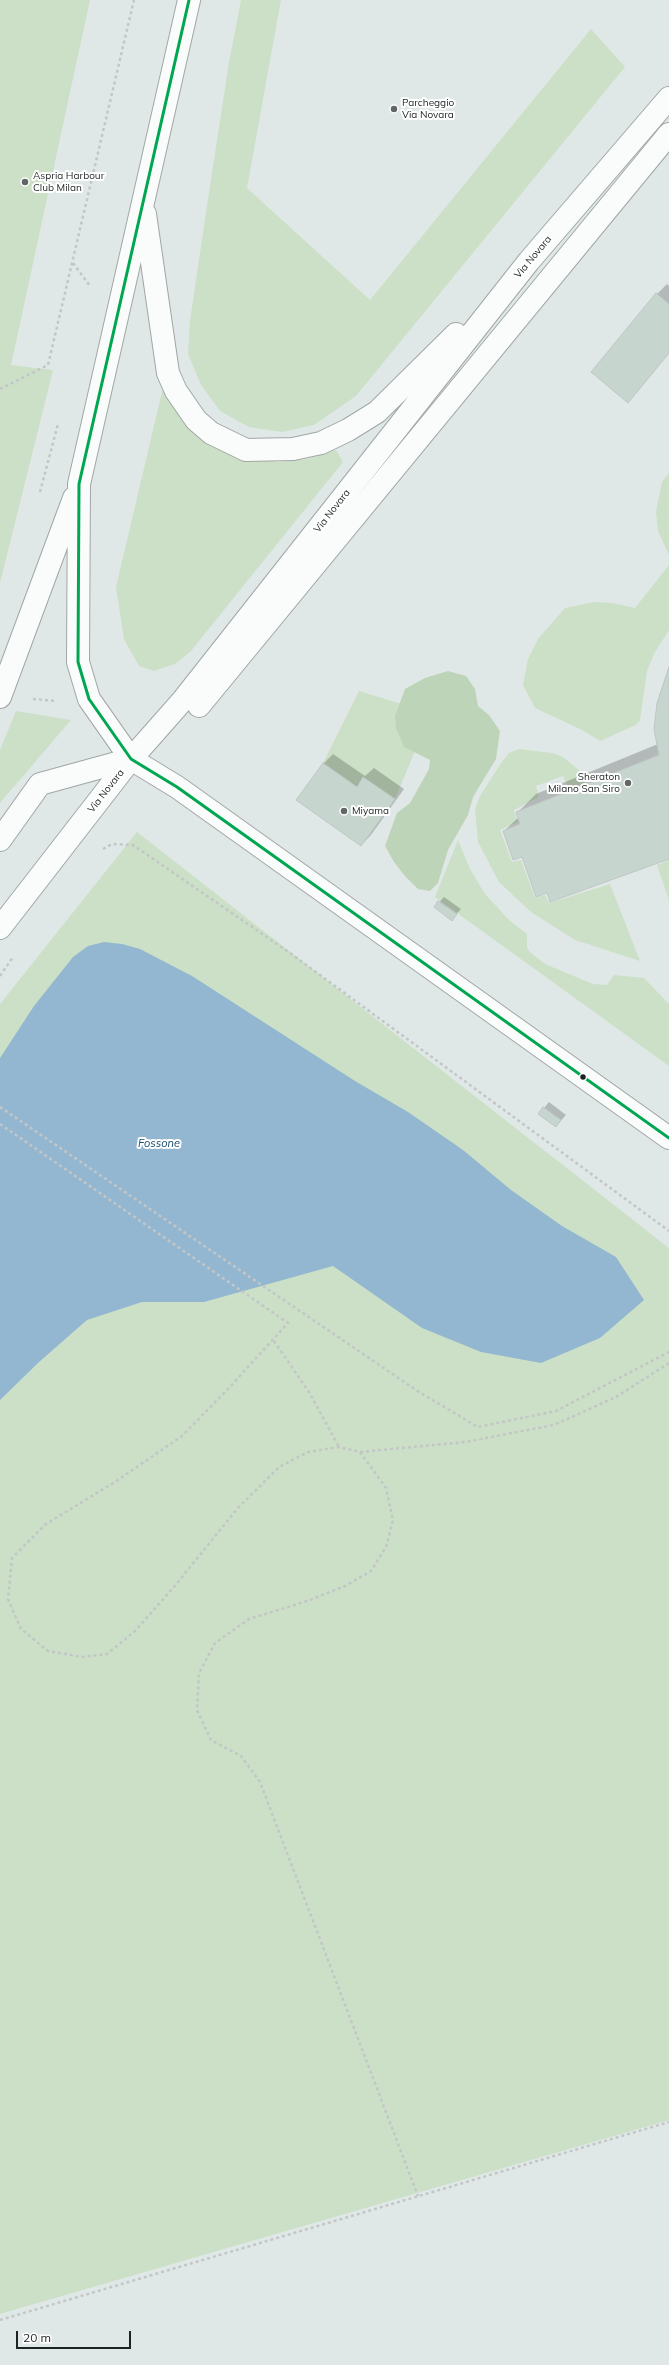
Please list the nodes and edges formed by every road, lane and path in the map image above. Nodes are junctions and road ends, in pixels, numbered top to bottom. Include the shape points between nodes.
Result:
1 (134, 0) edge
2 (190, 0) edge
3 (669, 98) edge
4 (669, 134) edge
5 (143, 199) junction
6 (529, 261) junction
7 (73, 262) junction
8 (89, 293) dead end
9 (0, 389) edge
10 (59, 420) dead end
11 (79, 484) junction
12 (40, 495) dead end
13 (0, 697) edge
14 (25, 698) dead end
15 (61, 702) dead end
16 (199, 706) dead end
17 (131, 758) junction
18 (0, 840) edge
19 (133, 845) dead end
20 (0, 928) edge
21 (0, 1107) edge
22 (0, 1124) edge
23 (669, 1138) edge
24 (669, 1231) edge
25 (274, 1341) junction
26 (669, 1352) edge
27 (669, 1363) edge
28 (339, 1447) junction
29 (360, 1452) junction
30 (669, 2122) edge
31 (418, 2196) junction
32 (0, 2320) edge

1 - 7 path
2 - 5 main road
3 - 6 main road, Via Novara
4 - 16 main road
5 - 6 main road via 168,373 176,391 196,420 211,433 246,450 293,448 321,442 348,430 377,412
5 - 11 main road
6 - 17 main road, Via Novara via 188,694
7 - 8 path via 90,287
7 - 9 path via 48,365
10 - 12 path
11 - 13 main road
11 - 17 main road via 78,662 89,698
14 - 15 path
17 - 18 main road via 40,784
17 - 20 main road, Via Novara
17 - 23 main road via 177,787
19 - 24 path via 290,953
21 - 26 path via 419,1392 478,1427 556,1411
22 - 25 path via 288,1323
25 - 28 path via 309,1392
25 - 28 path via 182,1436 115,1482 46,1524 12,1558 8,1599 21,1630 48,1651 82,1657 106,1654 134,1632 237,1509 279,1466 308,1452
27 - 29 path via 616,1397 554,1425 465,1442
28 - 29 path
29 - 31 path via 386,1488 393,1520 386,1547 371,1571 345,1586 310,1600 249,1619 215,1643 200,1673 197,1710 211,1740 241,1756 260,1782
30 - 31 path
31 - 32 path

